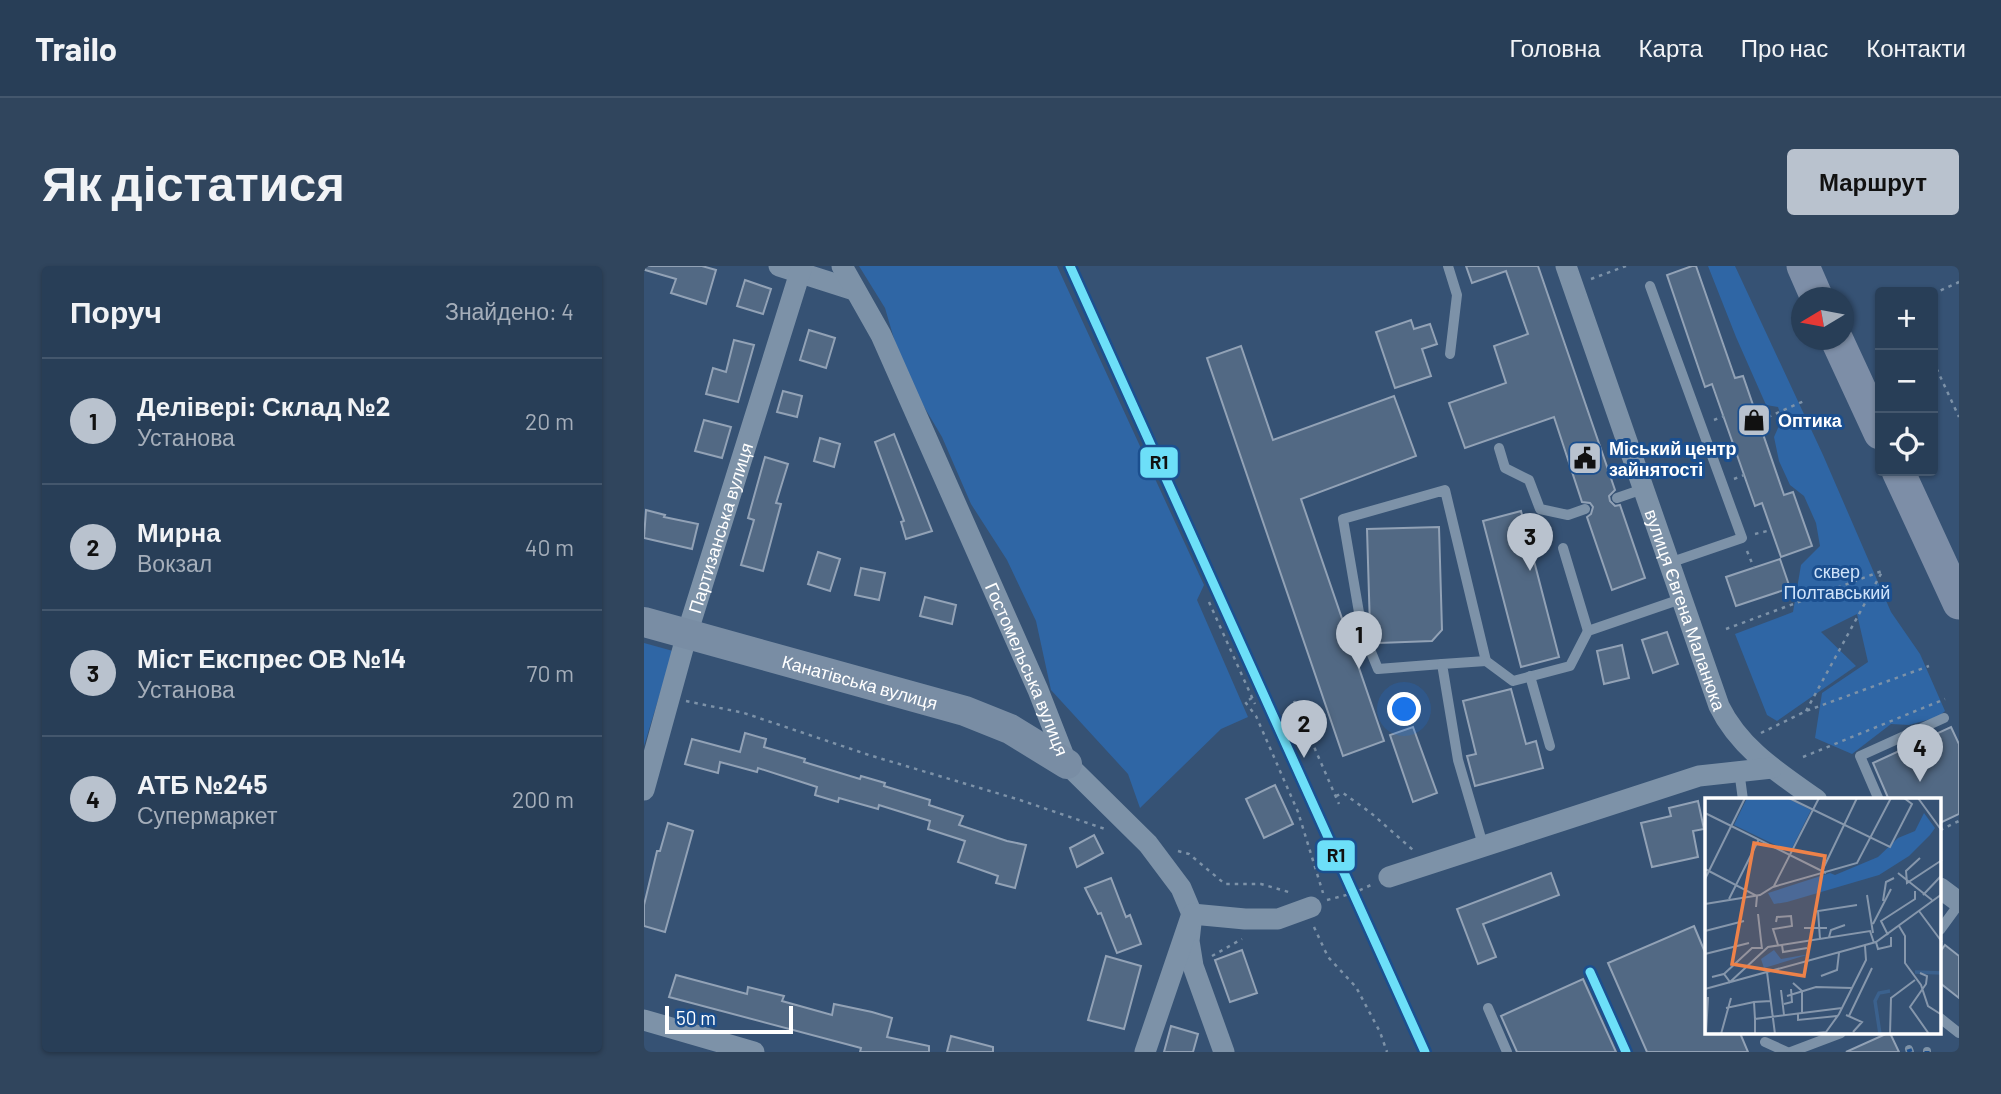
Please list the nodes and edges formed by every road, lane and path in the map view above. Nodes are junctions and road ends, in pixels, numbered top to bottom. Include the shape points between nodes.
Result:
1 (779, 266) edge
2 (842, 266) edge
3 (1448, 266) edge
4 (1566, 266) edge
5 (1626, 266) edge
6 (1803, 266) edge
7 (801, 269) edge
8 (1587, 280) dead end
9 (1959, 282) edge
10 (1650, 286) dead end
11 (1812, 287) edge
12 (854, 290) junction
13 (1938, 292) edge
14 (1842, 350) edge
15 (1450, 354) dead end
16 (1938, 371) edge
17 (1804, 401) dead end
18 (1768, 416) dead end
19 (1959, 417) edge
20 (1875, 422) edge
21 (1499, 448) dead end
22 (1900, 476) edge
23 (1643, 489) junction
24 (1617, 498) dead end
25 (1585, 509) dead end
26 (1563, 548) dead end
27 (1669, 563) junction
28 (1681, 599) junction
29 (1209, 602) dead end
30 (1959, 603) edge
31 (644, 622) edge
32 (1726, 629) dead end
33 (1588, 631) junction
34 (687, 634) junction
35 (1486, 661) junction
36 (1442, 664) junction
37 (1929, 666) dead end
38 (1530, 676) junction
39 (670, 698) junction
40 (1252, 698) junction
41 (1945, 699) dead end
42 (1294, 701) dead end
43 (1255, 704) dead end
44 (1806, 710) junction
45 (1944, 718) dead end
46 (1743, 743) junction
47 (1550, 746) dead end
48 (1803, 757) dead end
49 (1067, 764) junction
50 (1772, 768) junction
51 (1739, 770) junction
52 (644, 790) edge
53 (1336, 796) junction
54 (1743, 798) edge
55 (1814, 798) edge
56 (1878, 798) edge
57 (1339, 804) dead end
58 (1959, 821) edge
59 (1941, 830) edge
60 (1114, 832) dead end
61 (1149, 844) junction
62 (1483, 845) junction
63 (1425, 865) junction
64 (1389, 877) joint
65 (1941, 889) edge
66 (1959, 903) edge
67 (1306, 904) junction
68 (1192, 914) junction
69 (1941, 928) edge
70 (1242, 939) dead end
71 (1193, 966) junction
72 (1488, 1008) dead end
73 (1941, 1019) edge
74 (644, 1020) edge
75 (1959, 1033) edge
76 (1837, 1034) edge
77 (1765, 1042) edge
78 (754, 1052) edge
79 (1145, 1052) edge
80 (1224, 1052) edge
81 (1387, 1052) edge
82 (1507, 1052) edge
83 (1789, 1052) edge

1 - 7 street
2 - 12 street, Гостомельська вулиця
3 - 15 lane via 1457,295
4 - 23 street, вулиця Євгена Маланюка
5 - 8 path
6 - 11 main road
7 - 12 street
7 - 34 street, Партизанська вулиця
9 - 13 path
10 - 27 lane via 1742,538
12 - 49 street, Гостомельська вулиця via 881,335
14 - 20 main road
16 - 19 path
17 - 18 path
21 - 25 lane via 1505,468 1530,480 1540,509 1567,515
22 - 30 main road
23 - 24 lane
23 - 27 street, вулиця Євгена Маланюка
26 - 33 lane
27 - 28 street, вулиця Євгена Маланюка
28 - 33 lane
28 - 46 street, вулиця Євгена Маланюка via 1719,706
29 - 40 path
31 - 34 street, Канатівська вулиця
32 - 44 path via 1882,571
33 - 38 lane via 1570,666
34 - 39 street, Партизанська вулиця
34 - 49 street, Канатівська вулиця via 965,711 1010,729
35 - 36 lane
35 - 36 lane via 1445,490 1343,519 1362,630 1378,668
35 - 38 lane via 1513,681
36 - 62 lane via 1458,760
37 - 44 path
38 - 47 lane
39 - 52 street, Партизанська вулиця
39 - 60 path via 744,713
40 - 43 path
40 - 64 path via 1245,702 1298,812 1325,901
41 - 48 path
42 - 53 path
44 - 46 path
45 - 56 lane via 1860,756
46 - 50 street, вулиця Євгена Маланюка
49 - 61 street, Гостомельська вулиця
50 - 51 street
50 - 55 street, вулиця Євгена Маланюка
51 - 54 lane
51 - 62 street via 1699,776
53 - 57 path
53 - 63 path via 1343,793 1371,813
58 - 59 path
61 - 67 path via 1189,854 1225,884 1261,884
61 - 68 street, Гостомельська вулиця via 1181,888
62 - 63 street
63 - 64 street
65 - 66 street
66 - 69 lane
67 - 68 street via 1278,919
67 - 81 path via 1328,957 1356,987
68 - 71 street, Гостомельська вулиця via 1189,941
68 - 79 street
70 - 71 path
71 - 80 street, Гостомельська вулиця
72 - 82 lane
73 - 75 lane
74 - 78 street
76 - 83 lane
77 - 83 lane

